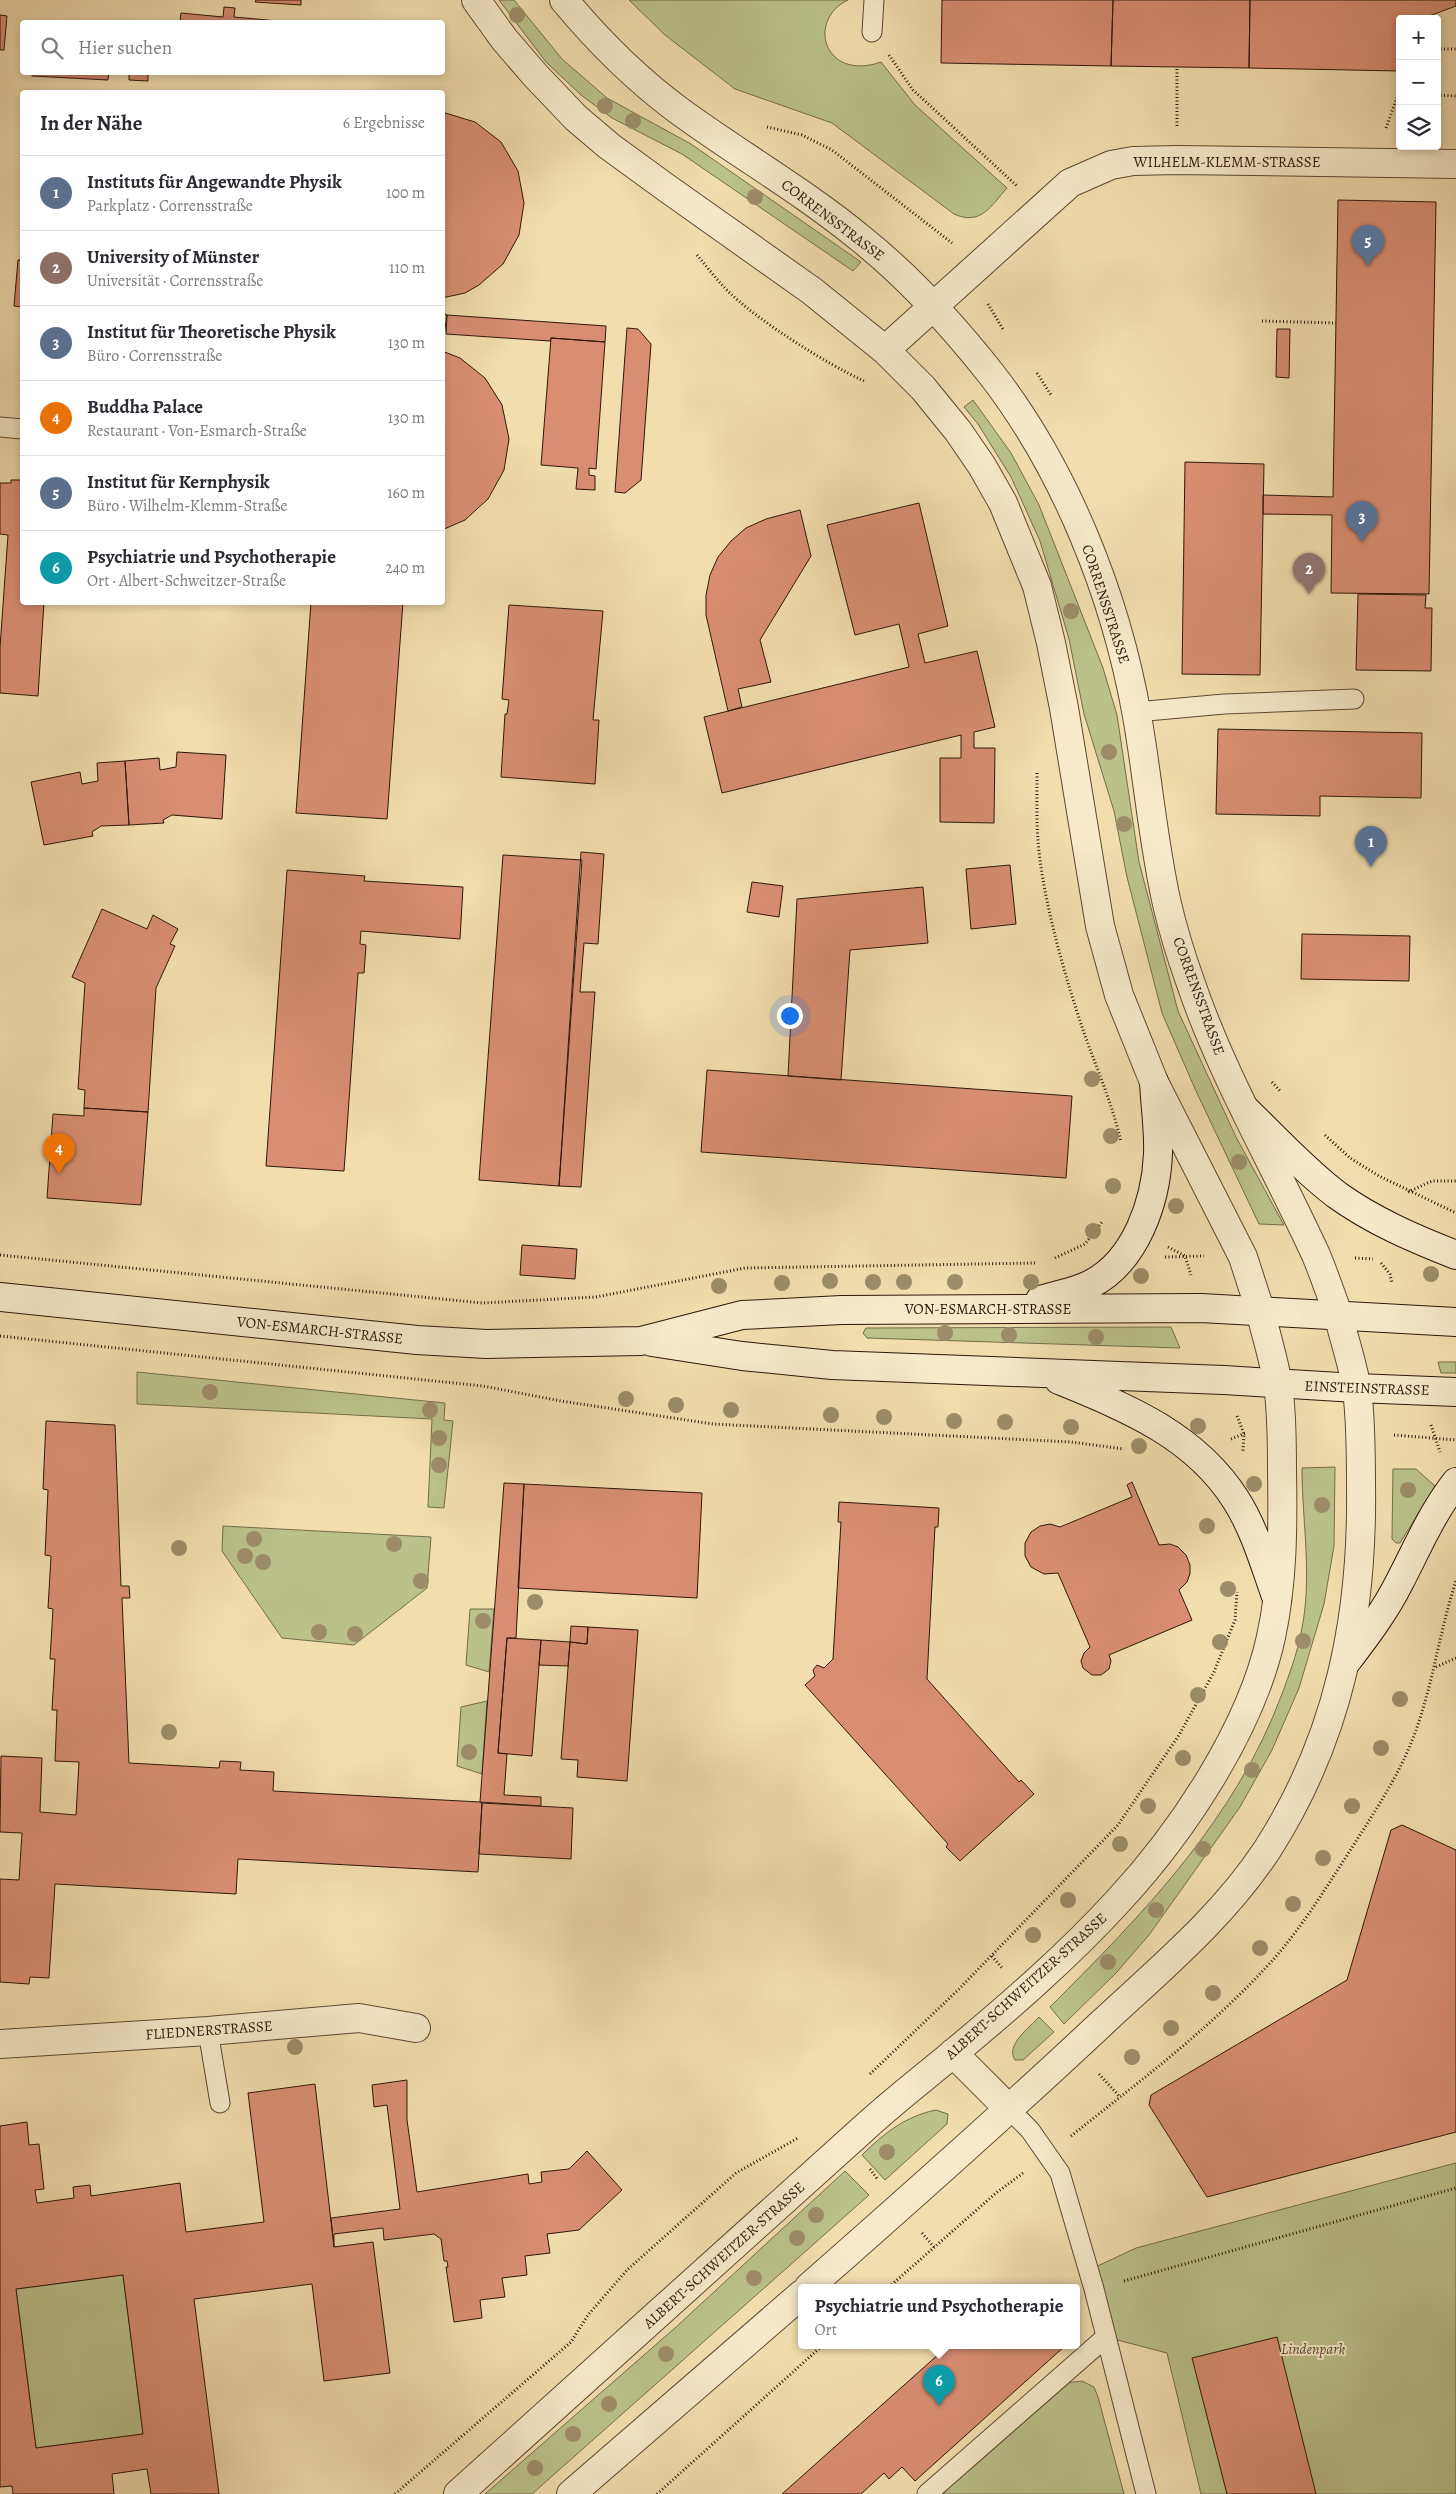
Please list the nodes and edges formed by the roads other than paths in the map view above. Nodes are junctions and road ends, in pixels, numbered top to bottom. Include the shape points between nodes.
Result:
1 (476, 0) edge
2 (564, 0) edge
3 (874, 0) edge
4 (872, 32) road end
5 (1456, 164) edge
6 (933, 308) junction
7 (885, 350) junction
8 (0, 427) edge
9 (20, 429) edge
10 (1354, 699) dead end
11 (1136, 712) junction
12 (1154, 1082) junction
13 (1245, 1109) junction
14 (1456, 1255) edge
15 (0, 1297) edge
16 (1013, 1309) junction
17 (1260, 1310) junction
18 (1338, 1314) junction
19 (1456, 1322) edge
20 (641, 1341) junction
21 (1044, 1373) junction
22 (1278, 1384) junction
23 (1356, 1388) junction
24 (1456, 1392) edge
25 (1456, 1482) edge
26 (1277, 1599) junction
27 (1347, 1661) junction
28 (416, 2028) dead end
29 (208, 2031) junction
30 (0, 2044) edge
31 (954, 2053) junction
32 (220, 2103) dead end
33 (1010, 2110) junction
34 (812, 2284) edge
35 (798, 2297) edge
36 (1106, 2337) junction
37 (458, 2494) edge
38 (571, 2494) edge
39 (927, 2494) edge
40 (1146, 2494) edge

1 - 7 street via 522,60 576,118 646,173 812,291
2 - 6 street, CORRENSSTRASSE via 607,49 651,88 857,235
3 - 4 lane
5 - 6 street, WILHELM-KLEMM-STRASSE via 1177,160 1111,165 1070,183
6 - 7 street, WILHELM-KLEMM-STRASSE
6 - 11 street, CORRENSSTRASSE via 992,375 1053,470 1086,539 1117,634
7 - 12 street via 923,388 982,466 1003,503 1037,586 1064,708 1100,926 1119,995
8 - 9 lane
10 - 11 lane via 1224,704
11 - 13 street, CORRENSSTRASSE via 1167,904 1211,1038
12 - 16 street via 1156,1171 1146,1216 1127,1252 1090,1285
12 - 17 street via 1244,1257
13 - 14 street via 1338,1196 1388,1226
13 - 18 street, CORRENSSTRASSE via 1317,1258
15 - 20 street, VON-ESMARCH-STRASSE via 417,1340 486,1344
16 - 17 street, VON-ESMARCH-STRASSE
16 - 20 street, VON-ESMARCH-STRASSE via 842,1310 742,1315
17 - 18 street, VON-ESMARCH-STRASSE
17 - 22 street, ALBERT-SCHWEITZER-STRASSE
18 - 19 street
18 - 23 street, CORRENSSTRASSE
20 - 21 street, VON-ESMARCH-STRASSE via 832,1365
21 - 22 street, VON-ESMARCH-STRASSE
21 - 26 street via 1129,1409 1174,1436 1204,1460 1242,1511
22 - 23 street, EINSTEINSTRASSE
22 - 26 street, ALBERT-SCHWEITZER-STRASSE via 1283,1493
23 - 24 street, EINSTEINSTRASSE
23 - 27 street via 1361,1434 1360,1569
25 - 27 street via 1427,1524 1394,1593
26 - 31 street, ALBERT-SCHWEITZER-STRASSE via 1271,1639 1245,1710 1220,1760 1175,1833 1119,1901 1081,1939
27 - 33 street via 1330,1719 1308,1775 1273,1840 1232,1897 1188,1943
28 - 29 street, FLIEDNERSTRASSE via 359,2018
29 - 30 street, FLIEDNERSTRASSE
29 - 32 lane
31 - 33 street
31 - 37 street, ALBERT-SCHWEITZER-STRASSE via 865,2127
33 - 34 street
33 - 36 lane via 1030,2130 1060,2173
35 - 38 street
36 - 39 lane
36 - 40 lane

